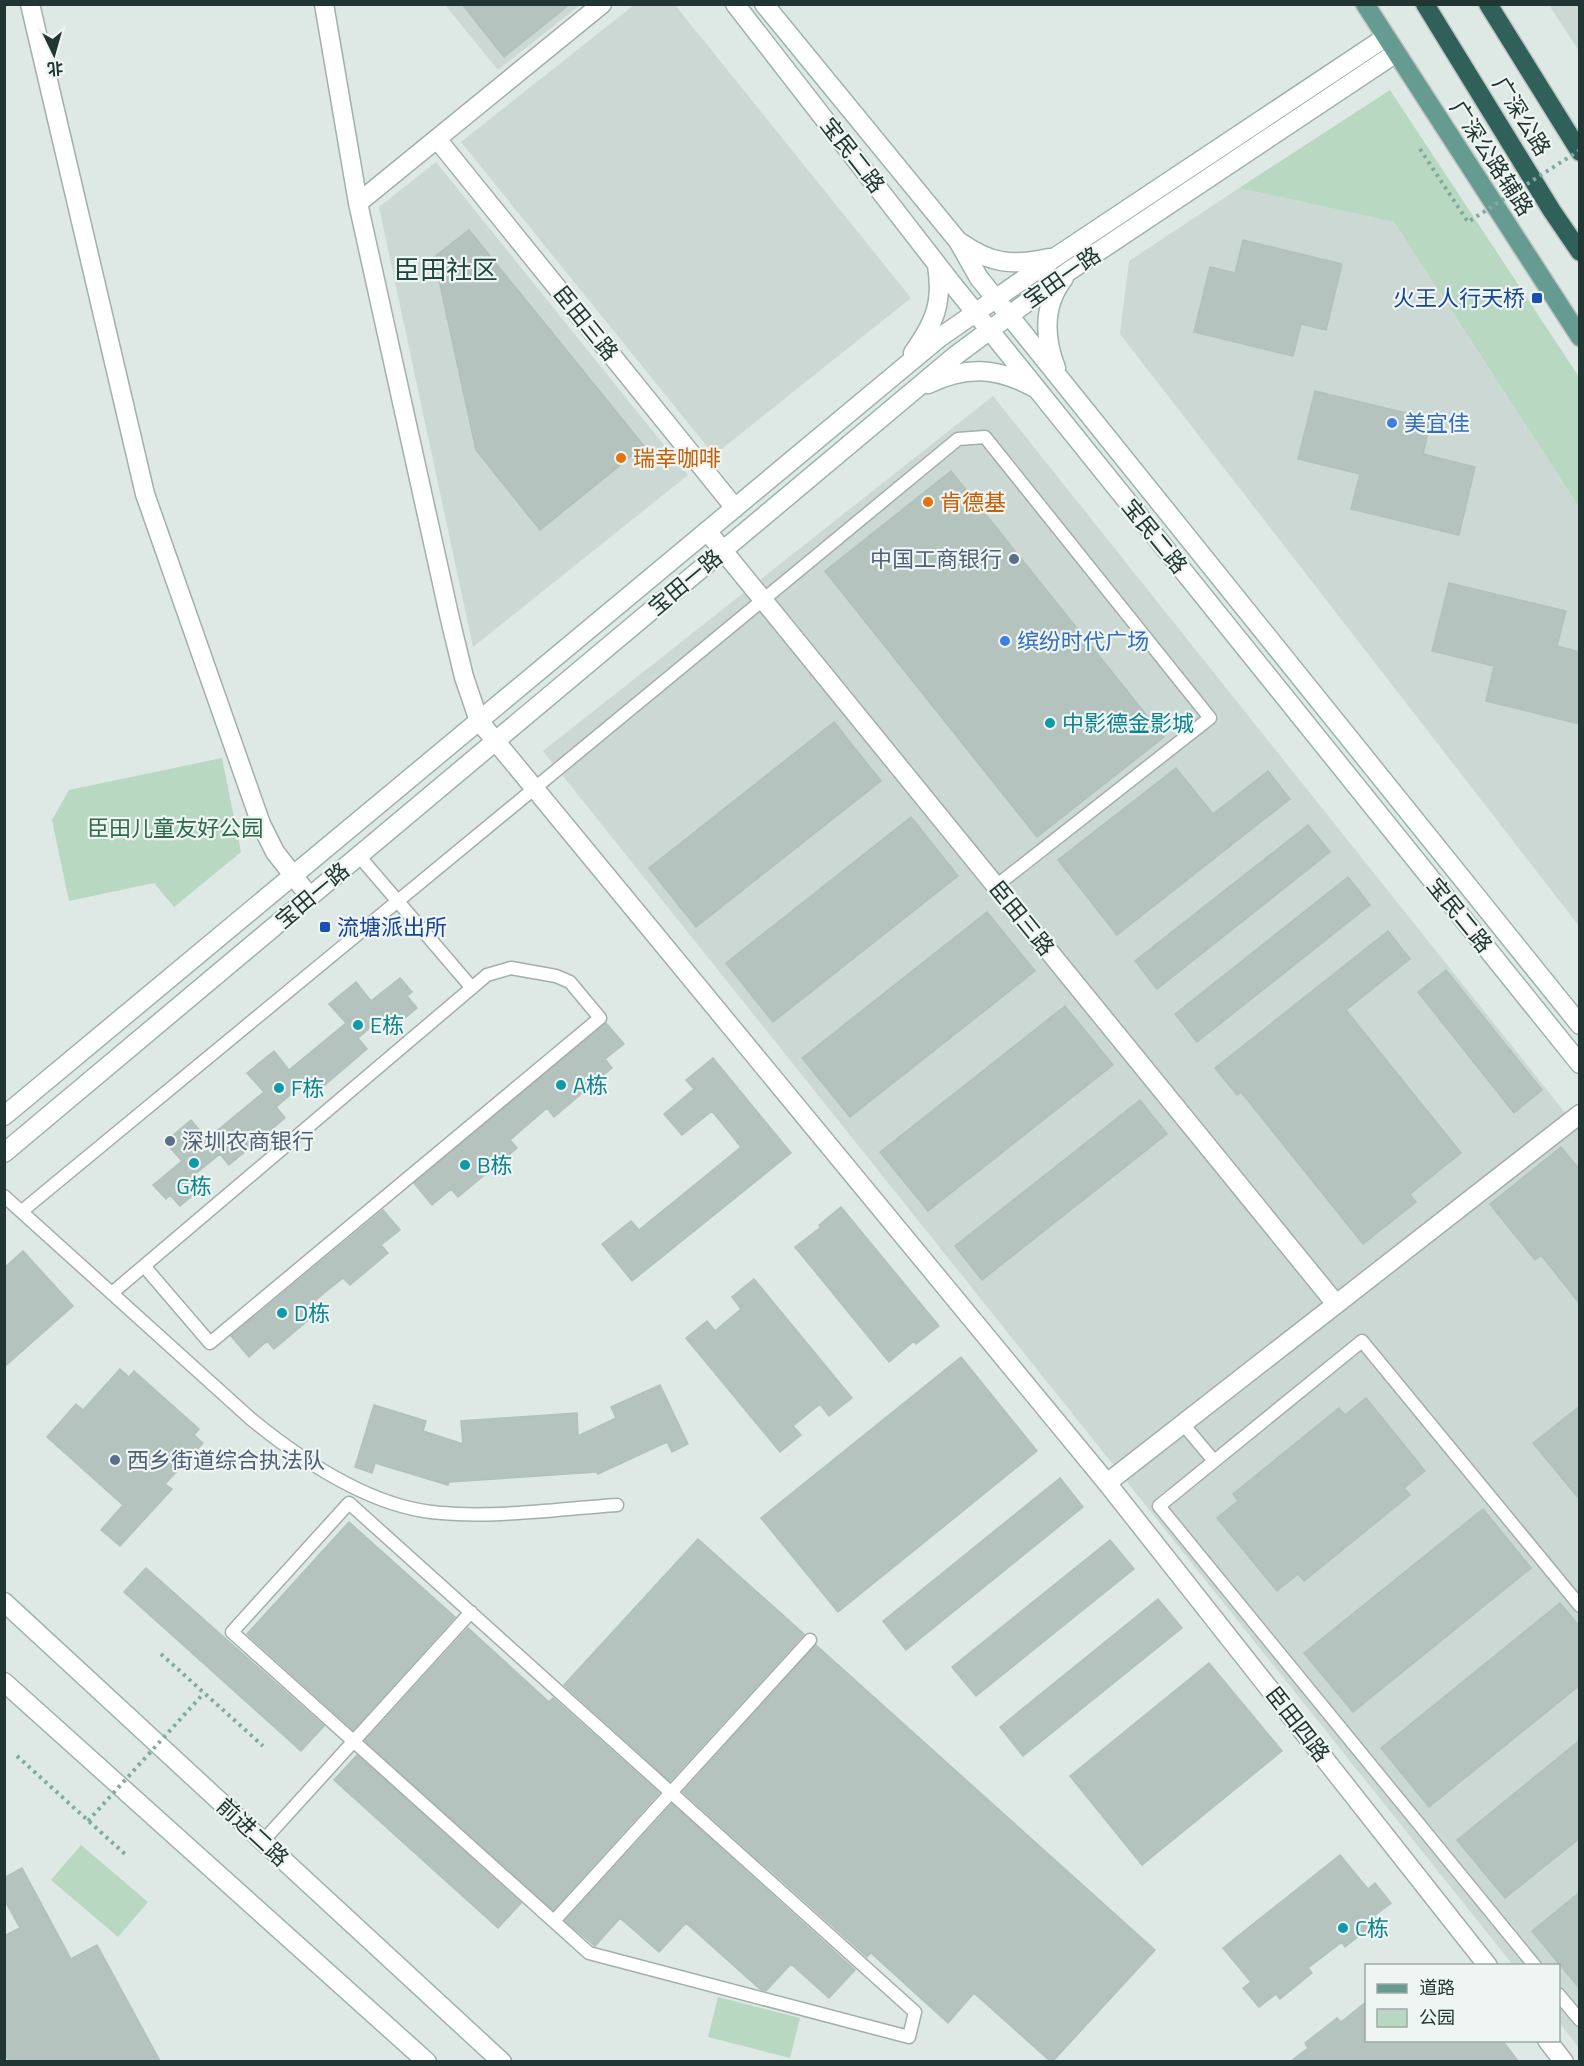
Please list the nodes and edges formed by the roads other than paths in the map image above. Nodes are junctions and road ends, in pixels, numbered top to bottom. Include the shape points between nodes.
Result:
1 (30, 4) edge
2 (324, 4) edge
3 (602, 4) edge
4 (735, 4) edge
5 (764, 4) edge
6 (1365, 4) edge
7 (1425, 4) edge
8 (1488, 4) edge
9 (1386, 37) junction
10 (1396, 53) junction
11 (437, 139) junction
12 (1580, 151) edge
13 (358, 203) junction
14 (958, 242) junction
15 (1580, 252) edge
16 (1057, 256) junction
17 (936, 260) junction
18 (1069, 271) junction
19 (996, 299) junction
20 (976, 313) junction
21 (1008, 315) junction
22 (990, 329) junction
23 (1580, 337) edge
24 (895, 375) junction
25 (1059, 378) junction
26 (1039, 391) junction
27 (910, 393) junction
28 (1149, 490) junction
29 (1131, 505) junction
30 (735, 508) junction
31 (707, 531) junction
32 (723, 550) junction
33 (763, 600) junction
34 (479, 722) junction
35 (495, 741) junction
36 (534, 789) junction
37 (359, 856) junction
38 (293, 876) junction
39 (996, 886) junction
40 (310, 897) junction
41 (398, 901) junction
42 (472, 988) junction
43 (1580, 1025) edge
44 (1580, 1064) edge
45 (1580, 1114) edge
46 (4, 1116) edge
47 (4, 1153) edge
48 (4, 1196) edge
49 (22, 1211) junction
50 (144, 1266) junction
51 (112, 1293) junction
52 (1336, 1304) junction
53 (1184, 1424) junction
54 (1214, 1461) junction
55 (1107, 1483) junction
56 (617, 1505) dead end
57 (4, 1602) edge
58 (1580, 1606) edge
59 (471, 1612) junction
60 (810, 1640) dead end
61 (4, 1682) edge
62 (354, 1742) junction
63 (671, 1792) junction
64 (263, 1841) junction
65 (554, 1921) junction
66 (1487, 1964) edge
67 (1534, 1964) edge
68 (1560, 1996) edge
69 (1580, 2020) edge
70 (1549, 2042) edge
71 (427, 2061) edge
72 (502, 2061) edge
73 (1564, 2061) edge

1 - 38 street via 145,494 261,824
2 - 13 street
3 - 11 street
4 - 17 street, 宝民二路
5 - 14 street, 宝民二路
6 - 9 main road, 广深公路辅路
7 - 15 highway, 广深公路
8 - 12 highway, 广深公路
9 - 10 main road, 广深公路辅路
9 - 16 street, 宝田一路
10 - 18 street, 宝田一路
10 - 23 main road, 广深公路辅路
11 - 13 street
11 - 30 street, 臣田三路
13 - 34 street via 450,619
14 - 16 street via 999,263
14 - 19 street, 宝民二路
16 - 19 street, 宝田一路
17 - 20 street, 宝民二路
17 - 24 street via 938,307 914,352
18 - 21 street, 宝田一路
18 - 25 street via 1055,289 1046,324
19 - 20 street, 宝田一路
19 - 21 street, 宝民二路
20 - 22 street, 宝民二路
20 - 24 street, 宝田一路
21 - 22 street, 宝田一路
21 - 25 street, 宝民二路
22 - 26 street, 宝民二路
22 - 27 street, 宝田一路
24 - 30 street, 宝田一路
25 - 28 street, 宝民二路
26 - 27 street via 1005,374 986,370 958,373
26 - 29 street, 宝民二路
27 - 32 street, 宝田一路
28 - 29 street
28 - 43 street, 宝民二路
29 - 44 street, 宝民二路
30 - 31 street, 宝田一路
31 - 32 street, 臣田三路
31 - 34 street, 宝田一路
32 - 33 street, 臣田三路
32 - 35 street, 宝田一路
33 - 36 lane
33 - 39 street, 臣田三路
33 - 39 lane via 958,439 985,437 1210,718
34 - 35 street, 臣田四路
34 - 38 street, 宝田一路
35 - 36 street, 臣田四路
35 - 37 street, 宝田一路
36 - 41 lane
36 - 55 street, 臣田四路
37 - 40 street, 宝田一路
37 - 41 lane
38 - 40 street
38 - 46 street, 宝田一路
39 - 52 street, 臣田三路
40 - 47 street, 宝田一路
41 - 42 lane
41 - 49 lane
42 - 50 lane
42 - 50 lane via 487,975 511,968 556,976 570,982 600,1018 210,1343
45 - 52 street
48 - 49 lane
49 - 51 lane
50 - 51 lane
51 - 56 lane via 286,1448 338,1480 384,1500 429,1512 471,1515
52 - 53 street
53 - 54 lane
53 - 55 street
54 - 58 lane via 1362,1341
54 - 67 lane via 1159,1506
55 - 66 street, 臣田四路
57 - 64 street, 前进二路
59 - 62 lane
59 - 62 lane via 349,1503 232,1632
59 - 63 lane
60 - 63 lane
61 - 71 street
62 - 64 lane
62 - 65 lane
63 - 65 lane
63 - 65 lane via 915,2012 909,2037 589,1953
64 - 72 street, 前进二路
68 - 69 lane
70 - 73 street

